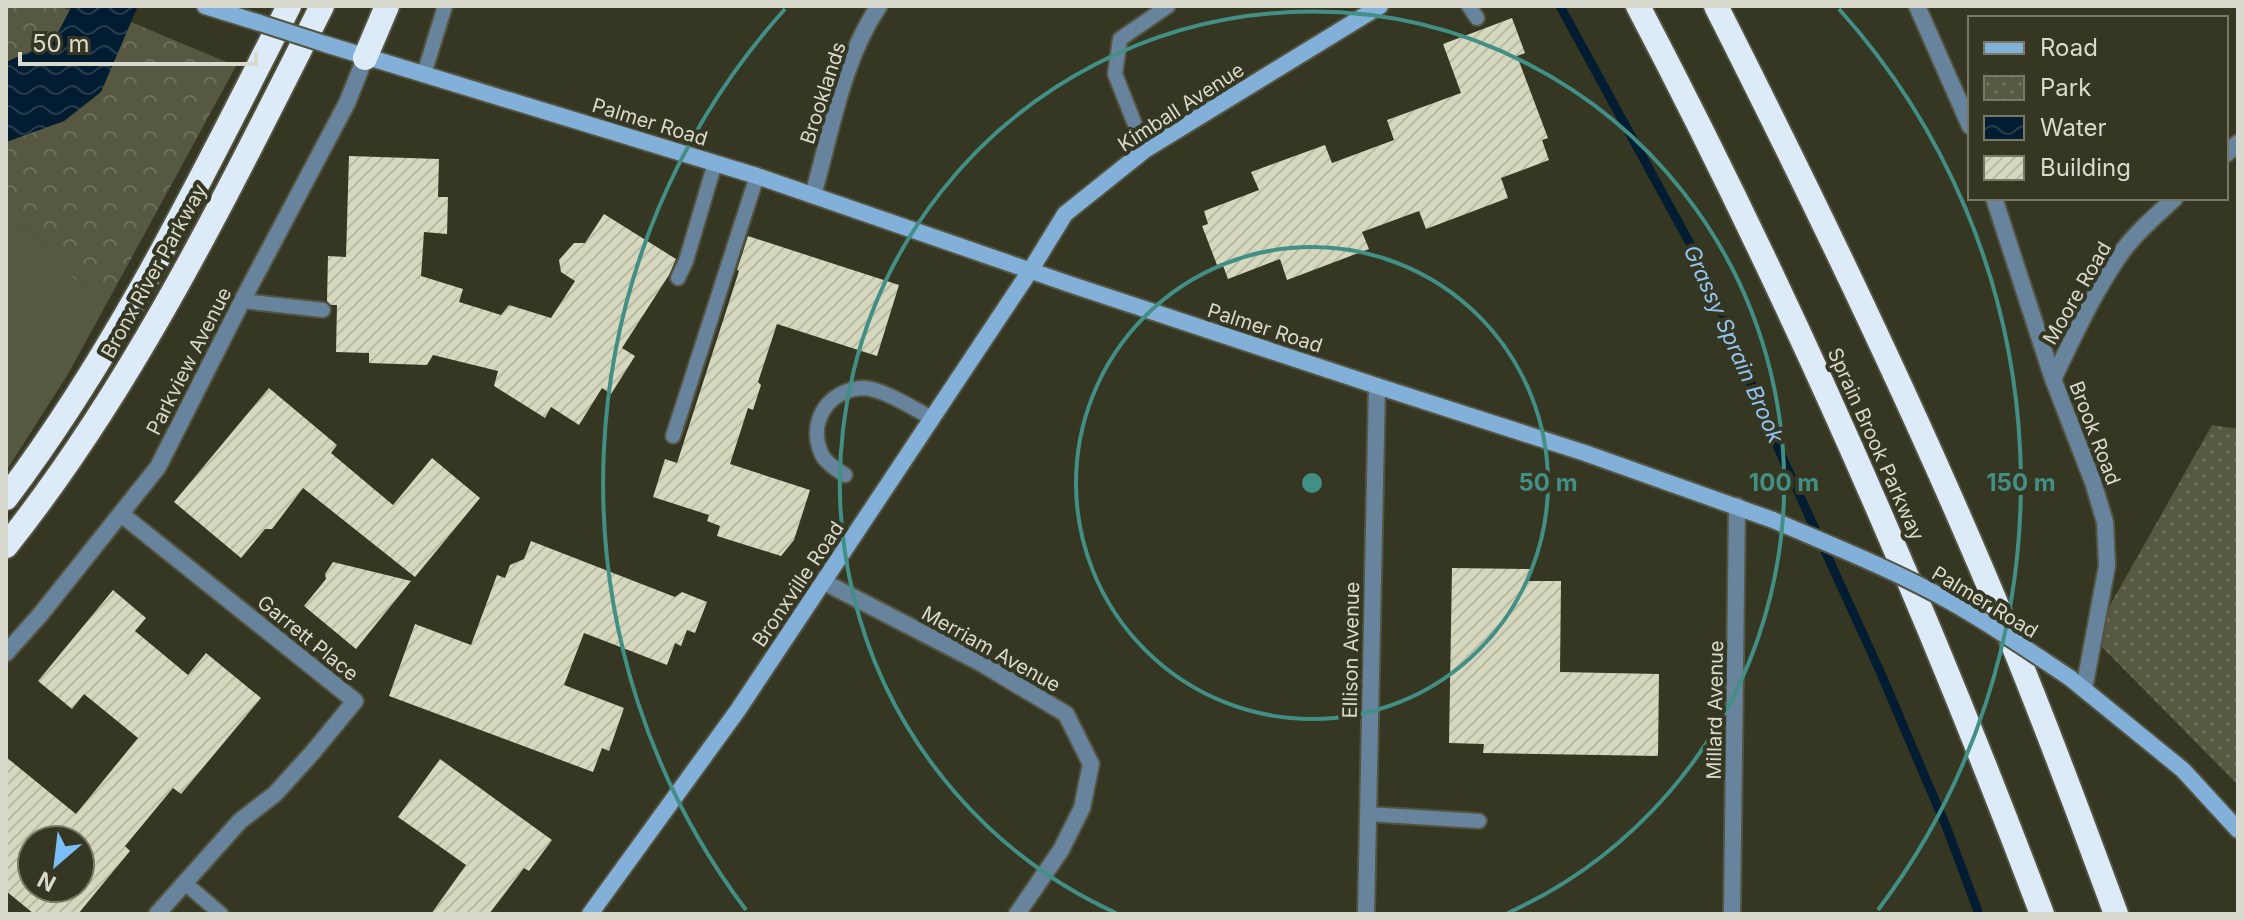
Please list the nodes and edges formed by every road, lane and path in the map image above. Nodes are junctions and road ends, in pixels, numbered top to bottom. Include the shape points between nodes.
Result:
1 (205, 6) edge
2 (289, 6) edge
3 (322, 6) edge
4 (387, 6) edge
5 (445, 6) edge
6 (879, 6) edge
7 (1168, 6) edge
8 (1380, 6) edge
9 (1638, 6) edge
10 (1716, 6) edge
11 (1917, 6) edge
12 (365, 58) junction
13 (424, 74) junction
14 (1968, 121) edge
15 (1145, 150) junction
16 (715, 163) junction
17 (757, 176) junction
18 (813, 195) junction
19 (1995, 200) edge
20 (2173, 200) edge
21 (1030, 271) junction
22 (678, 278) dead end
23 (242, 301) junction
24 (323, 310) dead end
25 (2053, 379) junction
26 (1377, 386) junction
27 (932, 418) junction
28 (673, 436) dead end
29 (845, 475) dead end
30 (6, 498) edge
31 (1737, 506) junction
32 (121, 514) junction
33 (6, 546) edge
34 (824, 582) junction
35 (6, 653) edge
36 (2084, 689) junction
37 (1368, 814) junction
38 (1479, 821) dead end
39 (2238, 830) edge
40 (186, 884) junction
41 (157, 914) edge
42 (221, 914) edge
43 (590, 914) edge
44 (1017, 914) edge
45 (1366, 914) edge
46 (1732, 914) edge
47 (2042, 914) edge
48 (2116, 914) edge

1 - 12 street, Palmer Road, bridge
2 - 30 highway, Bronx River Parkway via 126,313
3 - 33 highway, Bronx River Parkway via 162,311 82,442
4 - 12 highway
5 - 13 lane
6 - 18 street, Brooklands via 845,76
7 - 15 lane via 1120,39 1115,74
8 - 15 street, Kimball Avenue
9 - 47 highway, Sprain Brook Parkway via 1851,447
10 - 48 highway via 1876,334 1964,529
11 - 14 street
12 - 13 street, Palmer Road
12 - 23 street, Parkview Avenue via 347,103
13 - 16 street, Palmer Road
15 - 21 street, Kimball Avenue via 1065,214
16 - 17 street, Palmer Road
16 - 22 lane
17 - 18 street, Palmer Road
17 - 28 lane
18 - 21 street, Palmer Road
19 - 25 street, Brook Road
20 - 25 street, Moore Road via 2123,250
21 - 26 street, Palmer Road
21 - 27 street, Bronxville Road
23 - 24 lane
23 - 32 street, Parkview Avenue via 158,467
25 - 36 street, Brook Road via 2105,522 2107,566
26 - 31 street, Palmer Road
26 - 37 street, Ellison Avenue
27 - 29 lane via 864,388 841,394 825,406 816,429 823,457
27 - 34 street, Bronxville Road
31 - 36 street, Palmer Road, bridge via 1950,601
31 - 46 street, Millard Avenue
32 - 35 street, Parkview Avenue
32 - 40 street, Garrett Place via 355,701 275,794 240,821
34 - 43 street, Bronxville Road
34 - 44 street, Merriam Avenue via 1066,714 1091,764 1082,808 1061,850
36 - 39 street, Palmer Road via 2183,770
37 - 38 lane
37 - 45 street, Ellison Avenue
40 - 41 street, Garrett Place
40 - 42 lane

